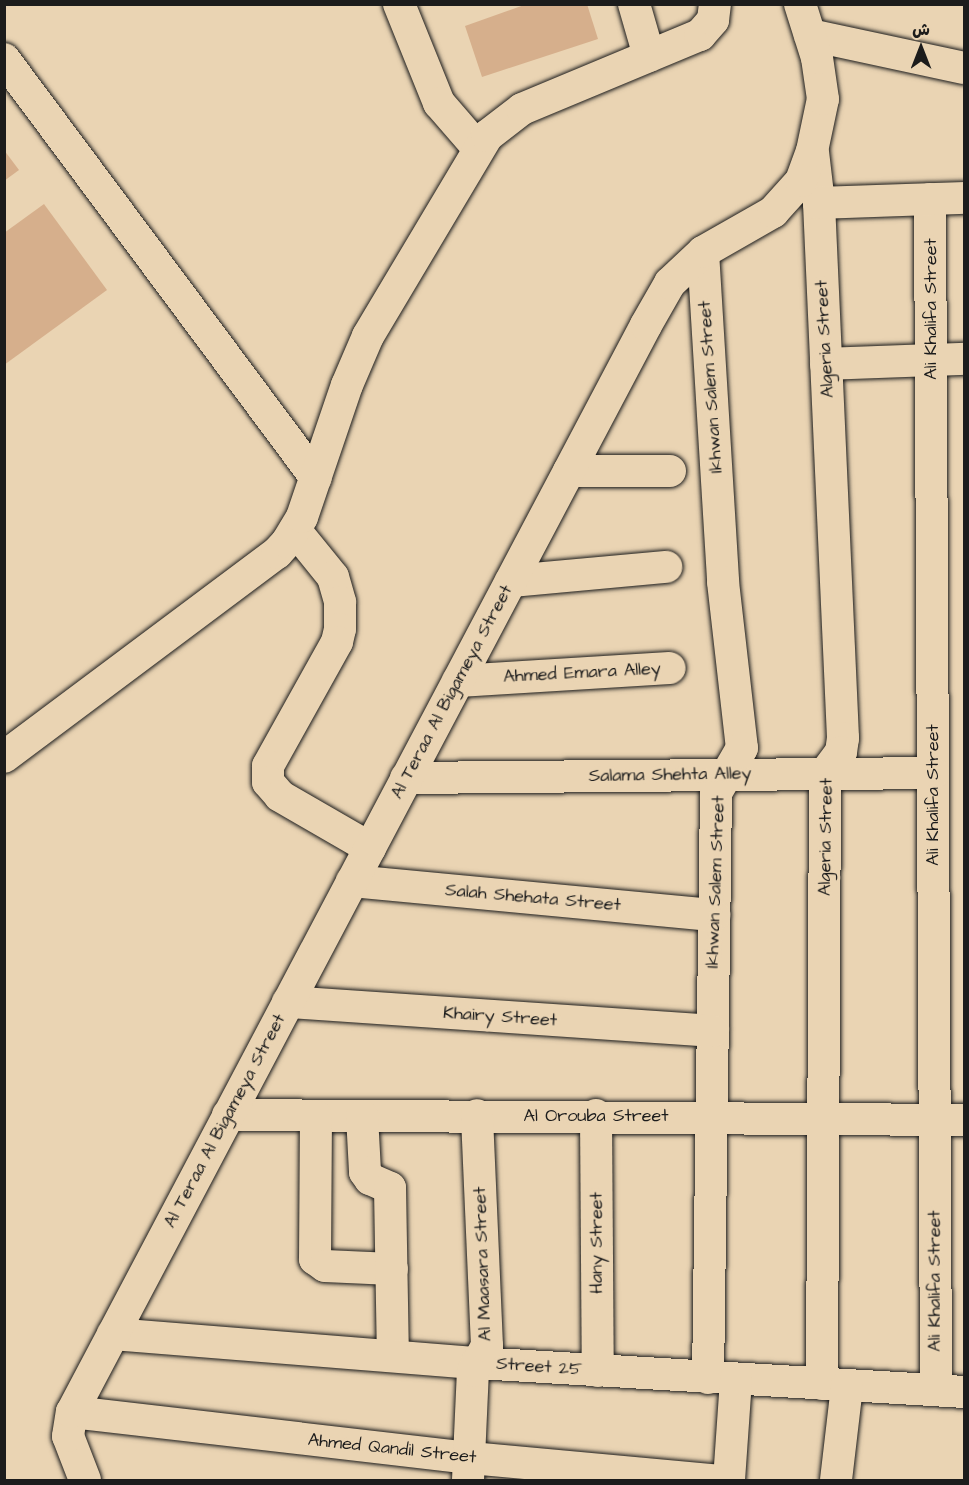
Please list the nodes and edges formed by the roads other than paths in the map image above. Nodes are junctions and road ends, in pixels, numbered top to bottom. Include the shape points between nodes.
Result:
1 (399, 4) edge
2 (634, 4) edge
3 (800, 4) edge
4 (721, 7) edge
5 (810, 35) junction
6 (650, 56) junction
7 (4, 59) edge
8 (964, 68) edge
9 (478, 148) junction
10 (812, 152) junction
11 (964, 198) edge
12 (930, 199) junction
13 (819, 203) junction
14 (703, 252) junction
15 (964, 359) edge
16 (931, 360) junction
17 (826, 364) junction
18 (569, 471) junction
19 (670, 471) dead end
20 (316, 478) junction
21 (295, 530) junction
22 (666, 567) dead end
23 (511, 581) junction
24 (670, 668) dead end
25 (458, 681) junction
26 (4, 757) edge
27 (825, 773) junction
28 (933, 773) junction
29 (725, 774) junction
30 (406, 778) junction
31 (370, 848) junction
32 (352, 881) junction
33 (714, 915) junction
34 (288, 1002) junction
35 (712, 1031) junction
36 (228, 1115) junction
37 (477, 1115) junction
38 (596, 1115) junction
39 (316, 1116) junction
40 (362, 1116) junction
41 (711, 1116) junction
42 (823, 1118) junction
43 (950, 1120) edge
44 (392, 1269) junction
45 (113, 1334) junction
46 (393, 1356) junction
47 (477, 1363) junction
48 (598, 1371) junction
49 (722, 1378) junction
50 (835, 1385) junction
51 (950, 1391) edge
52 (72, 1412) junction
53 (469, 1469) edge
54 (86, 1480) edge
55 (713, 1480) edge
56 (729, 1480) edge
57 (836, 1480) edge

1 - 9 street via 439,103
2 - 6 street
3 - 5 street, Al Teraa Al Bigameya Street
4 - 6 street via 700,35
5 - 8 street
5 - 10 street, Al Teraa Al Bigameya Street via 823,99
6 - 9 street via 522,109 497,126
7 - 20 street
9 - 20 street via 368,336 346,385
10 - 13 street, Algeria Street
10 - 14 street, Al Teraa Al Bigameya Street via 801,181 773,212
11 - 12 street
12 - 13 street
12 - 16 street, Ali Khalifa Street
13 - 17 street, Algeria Street
14 - 18 street, Al Teraa Al Bigameya Street via 670,283
14 - 29 street, Ikhwan Salem Street via 723,582 742,748
15 - 16 street
16 - 17 street
16 - 28 street, Ali Khalifa Street
17 - 27 street, Algeria Street via 843,746
18 - 19 street
18 - 23 street, Al Teraa Al Bigameya Street
20 - 21 street
21 - 26 street via 277,553
21 - 31 street via 333,577 339,602 339,629 337,642 268,766 268,782 280,796
22 - 23 street
23 - 25 street, Al Teraa Al Bigameya Street
24 - 25 street, Ahmed Emara Alley
25 - 30 street, Al Teraa Al Bigameya Street
27 - 28 street, Salama Shehta Alley
27 - 29 street, Salama Shehta Alley
27 - 42 street, Algeria Street
28 - 43 street, Ali Khalifa Street
29 - 30 street, Salama Shehta Alley
29 - 33 street, Ikhwan Salem Street via 716,793
30 - 31 street, Al Teraa Al Bigameya Street
31 - 32 street, Al Teraa Al Bigameya Street
32 - 33 street, Salah Shehata Street
32 - 34 street, Al Teraa Al Bigameya Street
33 - 35 street, Ikhwan Salem Street
34 - 35 street, Khairy Street
34 - 36 street, Al Teraa Al Bigameya Street
35 - 41 street, Ikhwan Salem Street
36 - 39 street, Al Orouba Street
36 - 45 street, Al Teraa Al Bigameya Street
37 - 38 street, Al Orouba Street
37 - 40 street, Al Orouba Street
37 - 47 street, Al Maasara Street via 487,1339 485,1352
38 - 41 street, Al Orouba Street
38 - 48 street, Hany Street
39 - 40 street, Al Orouba Street
39 - 44 street via 315,1259 325,1266
40 - 44 street via 365,1172 370,1179 390,1188
41 - 42 street, Al Orouba Street
41 - 49 street, Ikhwan Salem Street
42 - 43 street, Al Orouba Street
42 - 50 street, Algeria Street
43 - 51 street, Ali Khalifa Street
44 - 46 street
45 - 46 street, Street 25
45 - 52 street, Al Teraa Al Bigameya Street
46 - 47 street, Street 25
47 - 48 street, Street 25
47 - 53 street, Al Maasara Street via 472,1379
48 - 49 street, Street 25
49 - 50 street, Street 25
49 - 56 street, Ikhwan Salem Street
50 - 51 street, Street 25
50 - 57 street, Algeria Street
52 - 53 street, Ahmed Qandil Street
52 - 54 street via 68,1436
53 - 55 street, Ahmed Qandil Street

